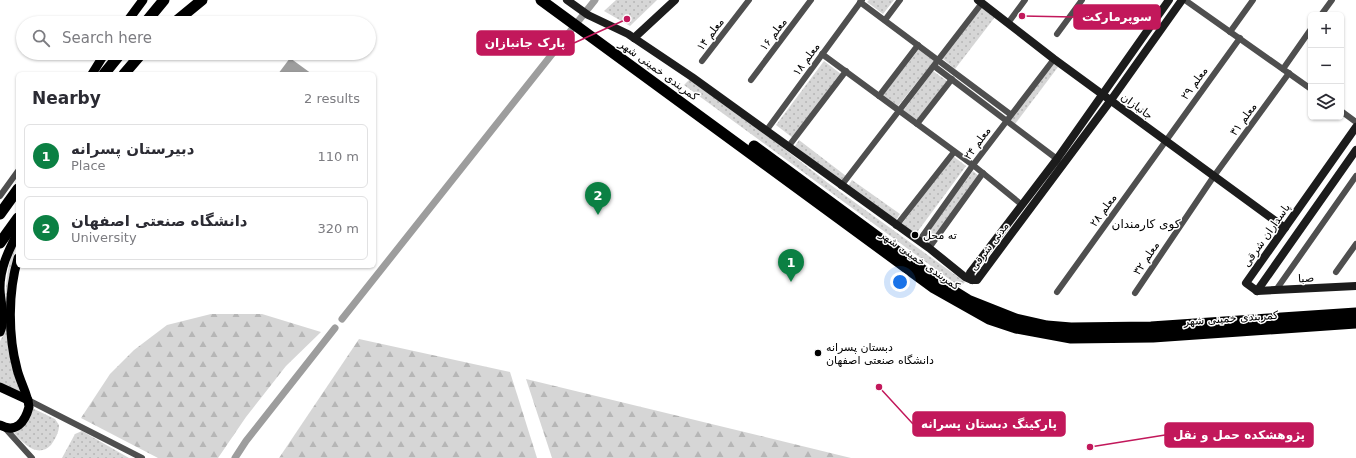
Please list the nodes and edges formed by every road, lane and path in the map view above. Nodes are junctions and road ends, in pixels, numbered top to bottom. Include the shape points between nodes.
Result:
1 (143, 0) edge
2 (164, 0) edge
3 (202, 0) edge
4 (541, 0) edge
5 (553, 0) edge
6 (675, 0) edge
7 (749, 0) edge
8 (900, 0) edge
9 (1025, 0) edge
10 (1082, 0) edge
11 (1184, 0) edge
12 (1253, 0) edge
13 (1332, 0) edge
14 (808, 1) edge
15 (861, 1) edge
16 (1166, 1) edge
17 (980, 2) edge
18 (570, 7) edge
19 (1323, 12) edge
20 (131, 16) edge
21 (151, 16) edge
22 (183, 16) edge
23 (885, 20) junction
24 (1008, 23) junction
25 (1230, 32) junction
26 (1308, 33) edge
27 (1057, 34) dead end
28 (634, 38) junction
29 (1240, 38) junction
30 (918, 45) junction
31 (610, 46) junction
32 (822, 54) junction
33 (1054, 59) junction
34 (101, 60) edge
35 (115, 60) edge
36 (136, 60) edge
37 (702, 61) dead end
38 (939, 61) junction
39 (934, 66) junction
40 (1283, 69) junction
41 (846, 71) junction
42 (93, 72) edge
43 (106, 72) edge
44 (126, 72) edge
45 (1289, 73) junction
46 (952, 79) junction
47 (751, 80) dead end
48 (1308, 87) edge
49 (1102, 93) junction
50 (879, 96) junction
51 (1111, 100) junction
52 (900, 112) junction
53 (1344, 113) edge
54 (1010, 114) junction
55 (1005, 121) junction
56 (1356, 122) edge
57 (917, 124) junction
58 (1356, 127) edge
59 (766, 131) junction
60 (1166, 140) junction
61 (788, 147) junction
62 (1356, 150) edge
63 (954, 152) junction
64 (1057, 158) junction
65 (973, 165) junction
66 (982, 173) junction
67 (16, 174) edge
68 (1214, 176) junction
69 (1356, 176) edge
70 (841, 186) junction
71 (16, 192) edge
72 (0, 196) edge
73 (1022, 205) junction
74 (1, 212) edge
75 (16, 221) edge
76 (896, 226) junction
77 (1285, 228) junction
78 (16, 236) edge
79 (919, 241) junction
80 (0, 243) edge
81 (1356, 244) edge
82 (929, 248) junction
83 (16, 267) edge
84 (1336, 272) dead end
85 (972, 280) junction
86 (1356, 286) edge
87 (1276, 290) junction
88 (1257, 291) junction
89 (1056, 292) dead end
90 (1135, 292) dead end
91 (1356, 313) edge
92 (1356, 323) edge
93 (0, 332) edge
94 (0, 387) edge
95 (28, 400) junction
96 (1, 425) edge
97 (32, 458) edge
98 (142, 458) edge

1 - 20 main road
2 - 21 highway
3 - 22 highway
4 - 18 highway, کمربندی خمینی شهر
5 - 18 highway, کمربندی خمینی شهر
6 - 28 street
7 - 37 street, معلم ۱۴
8 - 23 street
9 - 24 street
10 - 27 street
11 - 25 street
11 - 51 street, مدنی شرقی
12 - 25 street
13 - 19 street
14 - 47 street, معلم ۱۶
15 - 23 street
15 - 32 street, معلم ۱۸
16 - 49 street, مدنی شرقی
17 - 24 street, جانبازان
17 - 38 street
18 - 28 street
18 - 31 highway, کمربندی خمینی شهر
23 - 30 street
24 - 33 street, جانبازان
25 - 29 street
26 - 40 street
28 - 59 street via 692,76
29 - 40 street
29 - 60 street, معلم ۲۹
30 - 38 street
30 - 50 street
31 - 91 highway, کمربندی خمینی شهر via 939,282 968,300 1016,319 1047,326 1104,329
31 - 92 highway, کمربندی خمینی شهر via 934,288 989,319 1016,328 1072,338 1153,336
32 - 41 street
32 - 59 street, معلم ۱۸
33 - 49 street, جانبازان
33 - 54 street, معلم ۲۴
34 - 42 main road
35 - 43 highway
36 - 44 highway
38 - 39 street
38 - 54 street
39 - 46 street
39 - 52 street
40 - 45 street
41 - 50 street
41 - 61 street
45 - 48 street
45 - 68 street, معلم ۳۱
46 - 55 street
46 - 57 street
49 - 51 street, جانبازان
49 - 64 street, مدنی شرقی
50 - 52 street
51 - 60 street, جانبازان
51 - 85 street, مدنی شرقی via 977,280
52 - 57 street
52 - 70 street
53 - 56 street
54 - 55 street, معلم ۲۴
55 - 64 street
55 - 65 street, معلم ۲۴
57 - 63 street
58 - 77 street, پاسداران شرقی
59 - 61 street
60 - 68 street, جانبازان
60 - 89 street, معلم ۲۸
61 - 70 street
62 - 88 street
63 - 65 street
63 - 76 street
64 - 73 street, مدنی شرقی
65 - 66 street
65 - 79 street, معلم ۲۴
66 - 73 street
66 - 82 street
67 - 72 street
68 - 77 street, جانبازان
68 - 90 street, معلم ۳۲
69 - 87 street
70 - 76 street
71 - 74 highway
73 - 85 street, مدنی شرقی via 970,273
75 - 80 highway
76 - 79 street
77 - 88 street, پاسداران شرقی via 1246,283
78 - 93 main road via 1,272
79 - 82 street
81 - 84 street
82 - 85 street
83 - 95 main road via 11,310 13,346 17,368
86 - 87 street, صبا
87 - 88 street, صبا
94 - 95 main road
95 - 96 main road via 30,407 23,422 17,427
95 - 98 street
96 - 97 street

